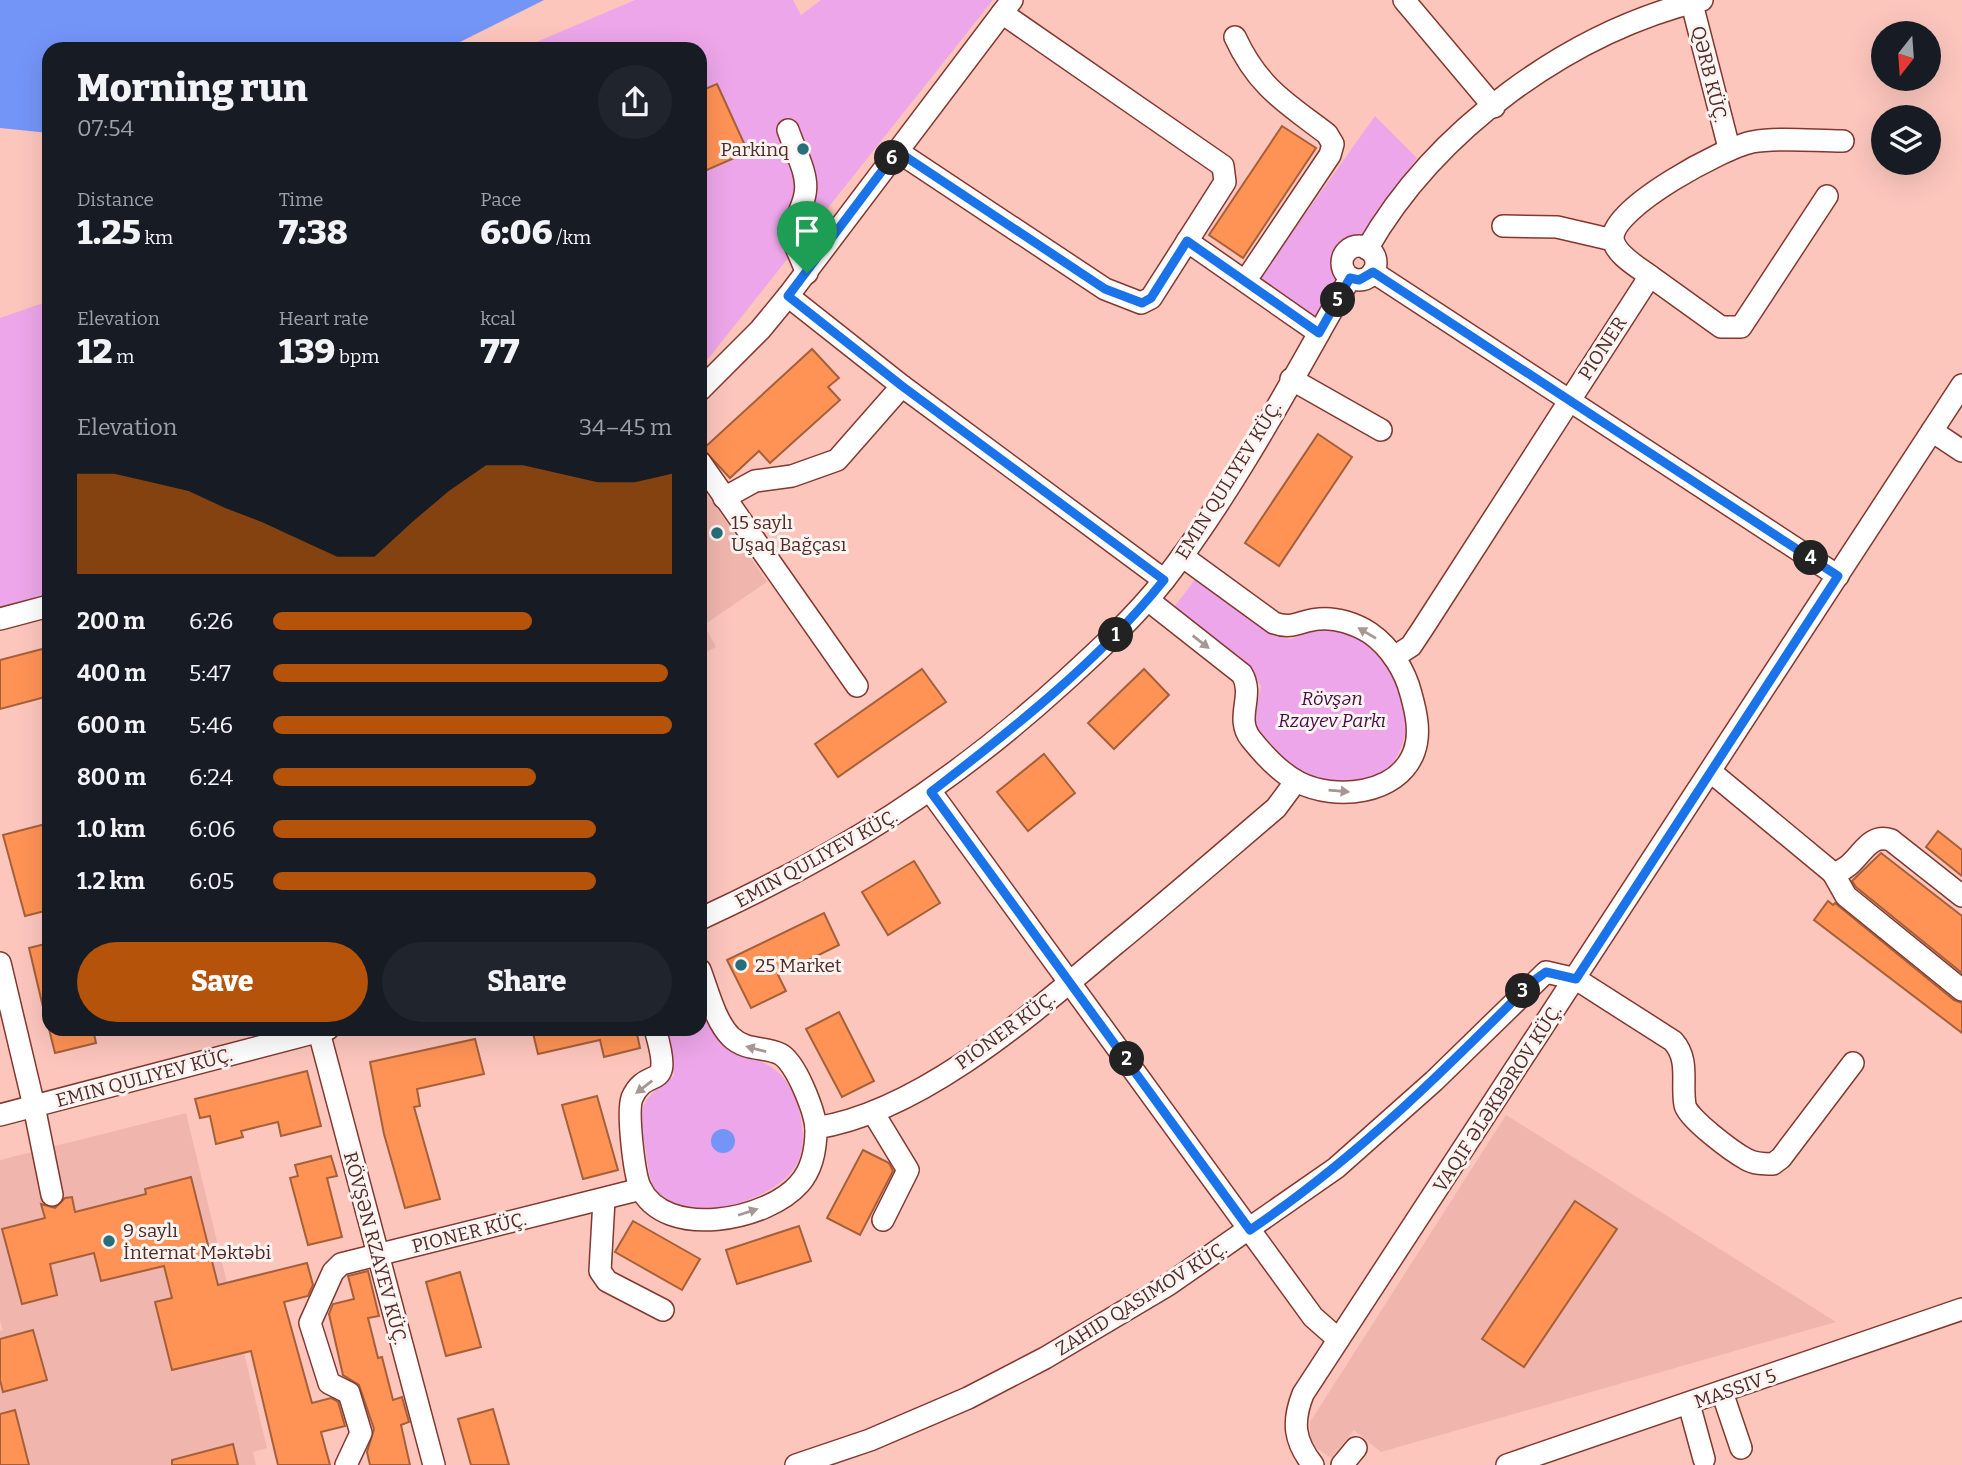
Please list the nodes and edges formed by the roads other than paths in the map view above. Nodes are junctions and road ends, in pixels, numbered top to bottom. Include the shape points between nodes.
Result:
1 (1404, 0) edge
2 (1695, 1) edge
3 (1007, 6) edge
4 (1235, 37) dead end
5 (1494, 107) junction
6 (788, 130) dead end
7 (1843, 141) dead end
8 (1729, 148) junction
9 (897, 151) junction
10 (1827, 197) dead end
11 (1503, 226) dead end
12 (1613, 240) junction
13 (1187, 241) junction
14 (1367, 249) junction
15 (1373, 272) junction
16 (807, 273) junction
17 (1650, 275) junction
18 (1350, 278) junction
19 (1246, 280) junction
20 (788, 296) junction
21 (1319, 333) junction
22 (1291, 379) junction
23 (707, 383) edge
24 (902, 386) junction
25 (1962, 386) edge
26 (1567, 401) junction
27 (1381, 429) dead end
28 (1932, 430) junction
29 (1962, 451) edge
30 (707, 472) edge
31 (724, 498) junction
32 (1182, 556) junction
33 (1838, 576) junction
34 (1164, 580) junction
35 (1148, 600) junction
36 (42, 608) edge
37 (0, 619) edge
38 (1394, 657) junction
39 (857, 686) dead end
40 (1711, 772) junction
41 (1296, 781) junction
42 (931, 792) junction
43 (1833, 873) junction
44 (1962, 896) edge
45 (707, 916) edge
46 (0, 964) edge
47 (1576, 979) junction
48 (1071, 981) junction
49 (707, 988) edge
50 (1962, 990) edge
51 (284, 1036) edge
52 (324, 1036) edge
53 (657, 1036) edge
54 (1853, 1063) dead end
55 (34, 1106) junction
56 (874, 1114) junction
57 (0, 1115) edge
58 (816, 1128) junction
59 (641, 1189) junction
60 (52, 1195) dead end
61 (604, 1200) junction
62 (883, 1220) dead end
63 (1250, 1230) junction
64 (378, 1254) junction
65 (1962, 1309) edge
66 (663, 1310) dead end
67 (1338, 1339) junction
68 (1722, 1392) junction
69 (1689, 1404) junction
70 (1356, 1448) dead end
71 (1741, 1448) dead end
72 (1704, 1459) dead end
73 (346, 1465) edge
74 (434, 1465) edge
75 (796, 1465) edge
76 (1313, 1465) edge
77 (1342, 1465) edge
78 (1507, 1465) edge

1 - 5 street
2 - 5 street via 1575,49
2 - 8 street, QƏRB KÜÇ.
3 - 9 street
3 - 13 street via 1223,166 1225,182
4 - 19 street via 1255,75 1327,134 1333,144
5 - 14 street via 1410,185
6 - 16 street via 807,183 805,205 789,231
7 - 8 street via 1767,140
8 - 12 street via 1676,178 1623,218
9 - 13 street via 1105,289 1131,301 1142,303 1151,298
9 - 16 street
10 - 17 street via 1741,327 1721,327
11 - 12 street via 1557,227
12 - 17 street via 1618,251
13 - 19 street
14 - 15 street via 1376,263
14 - 18 street via 1359,246 1344,255 1344,272
15 - 18 street via 1359,280
15 - 26 street
16 - 20 street
17 - 26 street, PIONER
18 - 21 street, EMIN QULIYEV KÜÇ.
19 - 21 street
20 - 23 street
20 - 24 street
21 - 22 street, EMIN QULIYEV KÜÇ.
22 - 27 street
22 - 32 street, EMIN QULIYEV KÜÇ.
24 - 31 street via 838,460 792,476 755,481
24 - 34 street
25 - 28 street, VAQIF ƏLƏKBƏROV KÜÇ.
26 - 33 street
26 - 38 street, PIONER via 1423,628 1410,646
28 - 29 street
28 - 33 street, VAQIF ƏLƏKBƏROV KÜÇ.
30 - 31 street
31 - 39 street
32 - 34 street, EMIN QULIYEV KÜÇ.
38 -> 32 street via 1368,632 1334,619 1286,627 1274,623
33 - 40 street, VAQIF ƏLƏKBƏROV KÜÇ.
34 - 35 street, EMIN QULIYEV KÜÇ.
35 -> 41 street via 1242,674 1249,685 1244,726
35 - 42 street, EMIN QULIYEV KÜÇ. via 1021,720
36 - 37 street
41 -> 38 street via 1354,792 1392,780 1403,769 1414,752 1416,711 1409,684
40 - 43 street
40 - 47 street, VAQIF ƏLƏKBƏROV KÜÇ.
41 - 48 street, PIONER KÜÇ. via 1276,808
42 - 45 street, EMIN QULIYEV KÜÇ. via 799,872
42 - 48 street
43 - 44 street via 1845,871 1880,837 1891,840
43 - 50 street via 1846,896
46 - 55 street
47 - 54 street via 1673,1041 1684,1062 1685,1108 1748,1160 1773,1164 1781,1158
47 - 63 street via 1546,972 1532,982 1376,1134 1301,1196
47 - 67 street, VAQIF ƏLƏKBƏROV KÜÇ.
48 - 56 street, PIONER KÜÇ. via 1002,1036
48 - 63 street
58 -> 49 street via 790,1064 780,1054 756,1050 731,1037
51 - 55 street, EMIN QULIYEV KÜÇ.
52 - 64 street, RÖVŞƏN RZAYEV KÜÇ.
53 -> 59 street via 663,1066 659,1077 641,1087 630,1108
55 - 57 street, EMIN QULIYEV KÜÇ.
55 - 60 street
56 - 58 street, PIONER KÜÇ.
56 - 62 street via 908,1170
59 -> 58 street via 660,1209 696,1221 757,1210 799,1184 811,1161
59 - 61 street, PIONER KÜÇ.
61 - 64 street, PIONER KÜÇ.
61 - 66 street via 600,1271 607,1281
63 - 67 street via 1313,1317
63 - 75 street via 1100,1326 979,1392 917,1422
64 - 73 street, PIONER KÜÇ. via 341,1264 333,1272 310,1323 329,1383 349,1393 361,1433
64 - 74 street, RÖVŞƏN RZAYEV KÜÇ.
65 - 68 street, MASSIV 5
67 - 76 street, VAQIF ƏLƏKBƏROV KÜÇ. via 1296,1411 1296,1438
68 - 69 street, MASSIV 5
68 - 71 street
69 - 72 street
69 - 78 street, MASSIV 5
70 - 77 street

